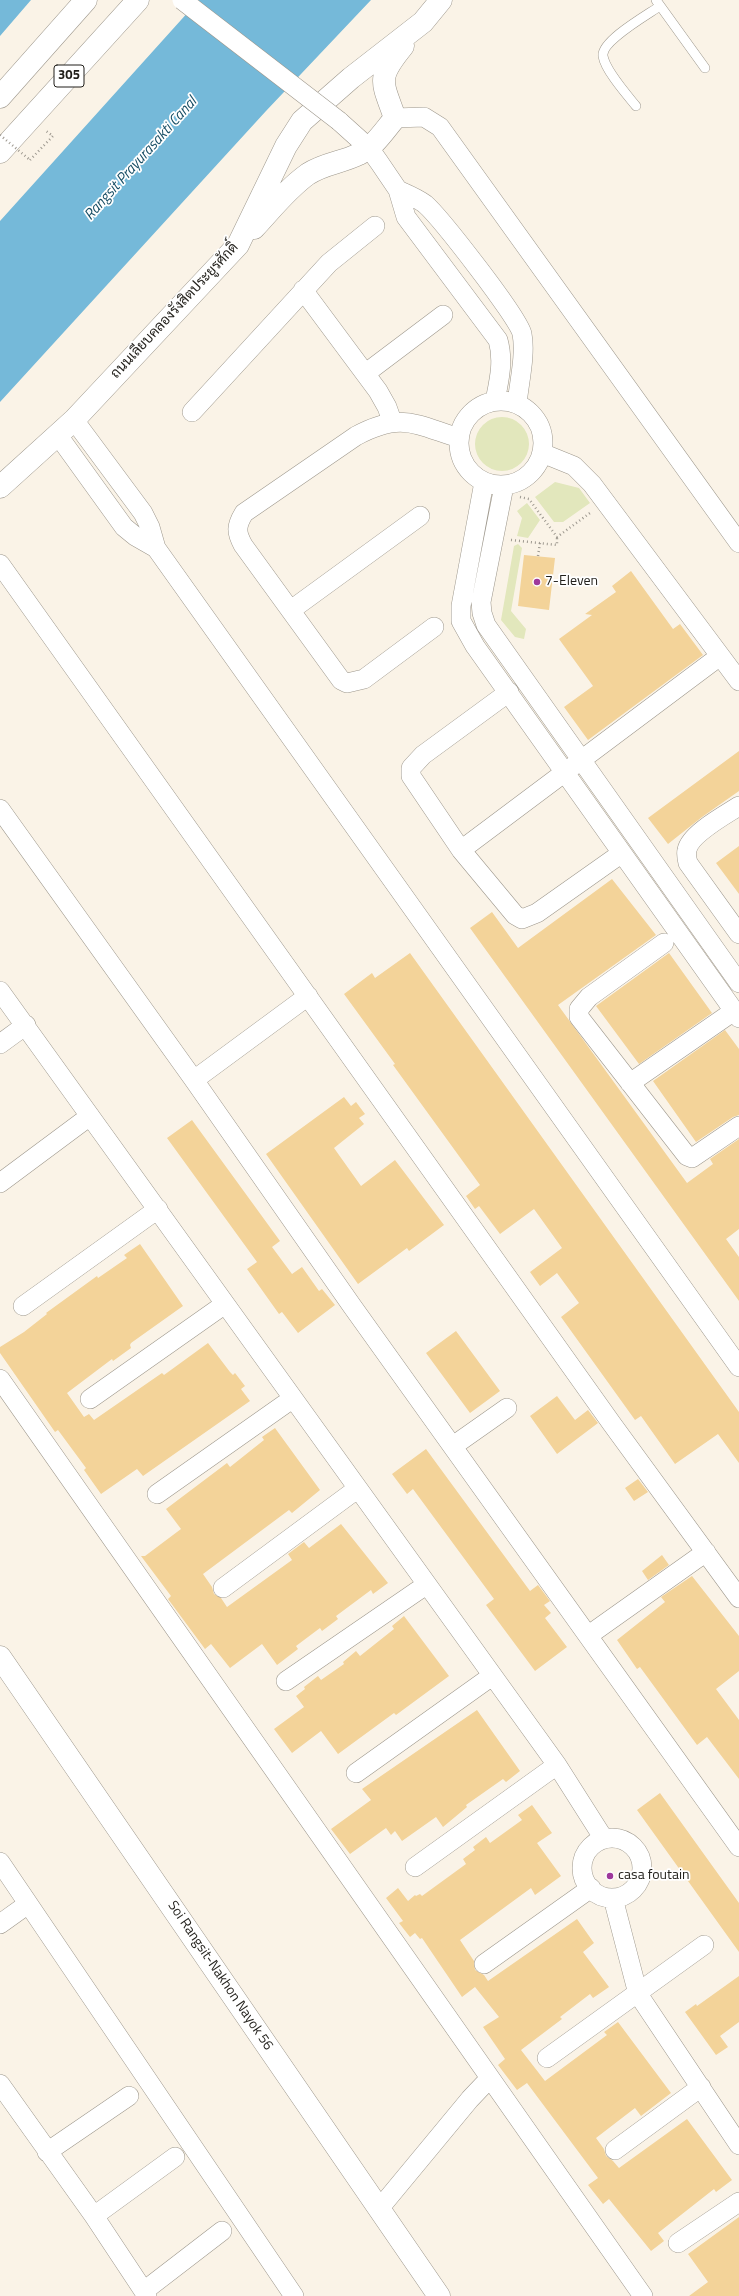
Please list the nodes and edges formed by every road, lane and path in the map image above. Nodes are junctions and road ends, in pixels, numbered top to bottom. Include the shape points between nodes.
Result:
1 (86, 0) edge
2 (138, 0) edge
3 (182, 0) edge
4 (441, 0) edge
5 (658, 3) edge
6 (423, 22) junction
7 (705, 68) dead end
8 (0, 97) edge
9 (636, 106) dead end
10 (395, 118) junction
11 (0, 135) edge
12 (369, 148) junction
13 (0, 152) edge
14 (30, 160) dead end
15 (398, 190) junction
16 (375, 226) dead end
17 (238, 245) junction
18 (303, 290) junction
19 (443, 315) dead end
20 (366, 374) junction
21 (495, 402) junction
22 (517, 404) junction
23 (192, 412) dead end
24 (74, 420) junction
25 (392, 421) junction
26 (57, 434) junction
27 (459, 438) junction
28 (542, 453) junction
29 (484, 482) junction
30 (0, 487) edge
31 (504, 490) junction
32 (605, 502) junction
33 (420, 516) dead end
34 (557, 537) junction
35 (525, 542) dead end
36 (739, 543) edge
37 (540, 544) junction
38 (156, 548) junction
39 (538, 556) dead end
40 (0, 564) edge
41 (291, 610) junction
42 (434, 627) dead end
43 (720, 656) junction
44 (739, 681) edge
45 (509, 692) junction
46 (581, 759) junction
47 (564, 773) junction
48 (739, 806) edge
49 (0, 809) edge
50 (461, 850) junction
51 (622, 853) junction
52 (739, 934) edge
53 (664, 943) dead end
54 (739, 983) edge
55 (0, 991) edge
56 (308, 996) junction
57 (736, 1015) edge
58 (26, 1025) junction
59 (0, 1044) edge
60 (194, 1080) junction
61 (630, 1083) junction
62 (90, 1116) junction
63 (739, 1126) edge
64 (0, 1182) edge
65 (158, 1209) junction
66 (224, 1304) junction
67 (23, 1306) dead end
68 (739, 1366) edge
69 (0, 1379) edge
70 (90, 1399) dead end
71 (292, 1399) junction
72 (507, 1408) dead end
73 (453, 1446) junction
74 (357, 1489) junction
75 (157, 1494) dead end
76 (706, 1552) junction
77 (426, 1585) junction
78 (223, 1588) dead end
79 (739, 1598) edge
80 (589, 1635) junction
81 (0, 1657) edge
82 (492, 1676) junction
83 (286, 1681) dead end
84 (557, 1765) junction
85 (356, 1773) dead end
86 (604, 1839) junction
87 (739, 1847) edge
88 (0, 1862) edge
89 (415, 1866) dead end
90 (591, 1888) junction
91 (613, 1898) junction
92 (28, 1904) junction
93 (0, 1924) edge
94 (704, 1944) dead end
95 (484, 1964) dead end
96 (638, 1994) junction
97 (547, 2058) dead end
98 (489, 2080) junction
99 (0, 2084) edge
100 (701, 2087) junction
101 (128, 2096) dead end
102 (739, 2145) edge
103 (615, 2150) dead end
104 (47, 2152) junction
105 (175, 2157) dead end
106 (739, 2202) edge
107 (379, 2209) junction
108 (94, 2216) junction
109 (222, 2231) dead end
110 (678, 2243) dead end
111 (145, 2293) edge
112 (294, 2296) edge
113 (439, 2296) edge
114 (643, 2296) edge

1 - 8 street, 305
2 - 13 street, 305
3 - 12 street, bridge via 339,121
4 - 6 street, ถนนเลียบคลองรังสิตประยูรศักดิ์
5 - 7 lane
5 - 9 lane via 605,47 603,57
6 - 10 street via 389,63 383,76
6 - 17 street, ถนนเลียบคลองรังสิตประยูรศักดิ์ via 351,78 302,121 286,146
10 - 12 street
10 - 36 street via 424,117 440,127
11 - 14 path, bridge
12 - 15 street
12 - 17 street via 358,155 322,166 307,175
15 - 21 street via 406,217 498,340 501,367
15 - 22 street via 425,205 448,230 518,322 523,344
16 - 18 street via 329,263
17 - 24 street, ถนนเลียบคลองรังสิตประยูรศักดิ์
18 - 20 street
18 - 23 street
19 - 20 street
20 - 25 street via 387,407
21 - 22 street
21 - 27 street via 482,406 471,414 463,425
22 - 28 street via 530,412 539,424 544,438
24 - 26 street, ถนนเลียบคลองรังสิตประยูรศักดิ์
24 - 38 street via 143,513
25 - 27 street via 407,422
25 - 41 street via 374,426 356,436 244,513 237,524 237,534 243,545
26 - 30 street, ถนนเลียบคลองรังสิตประยูรศักดิ์
26 - 38 street via 124,527 134,536
27 - 29 street via 459,449 467,469
28 - 31 street via 535,469
28 - 32 street via 574,466
29 - 31 street
29 - 45 street via 462,596 461,621 475,646
31 - 34 path via 529,499
31 - 46 street via 483,590 482,613 495,638
32 - 34 path
32 - 43 street
33 - 41 street
34 - 37 path via 557,545
35 - 37 path
37 - 39 path
38 - 68 street
40 - 56 street
41 - 42 street via 341,680 348,683 364,679
43 - 44 street
43 - 46 street
45 - 47 street
45 - 50 street via 423,755 411,768 411,776
46 - 47 street
46 - 54 street
47 - 50 street
47 - 51 street
48 - 52 street via 690,842 686,852 688,863
49 - 60 street
50 - 51 street via 515,915 522,919 537,913
51 - 57 street
53 - 61 street via 590,997 579,1010 579,1017
55 - 58 street
56 - 60 street
56 - 76 street
57 - 61 street
58 - 59 street
58 - 62 street
60 - 73 street
61 - 63 street via 687,1156 692,1158
62 - 64 street
62 - 65 street
65 - 66 street
65 - 67 street
66 - 70 street
66 - 71 street
69 - 98 street
71 - 74 street
71 - 75 street
72 - 73 street
73 - 80 street
74 - 77 street
74 - 78 street
76 - 79 street
76 - 80 street
77 - 82 street
77 - 83 street
80 - 87 street
81 - 107 street, Soi Rangsit-Nakhon Nayok 56
82 - 84 street
82 - 85 street
84 - 86 street
84 - 89 street
86 - 90 street via 588,1851 584,1860 584,1875
86 - 91 street via 624,1840 639,1853 642,1863 642,1873 632,1891
88 - 92 street
90 - 91 street via 601,1895
90 - 95 street
91 - 96 street
92 - 93 street
92 - 112 street
94 - 96 street
96 - 97 street
96 - 100 street
98 - 107 street via 470,2099
98 - 114 street
99 - 104 street
100 - 102 street
100 - 103 street
101 - 104 street
104 - 108 street
105 - 108 street
106 - 110 street
107 - 113 street, Soi Rangsit-Nakhon Nayok 56
108 - 111 street
109 - 111 street

